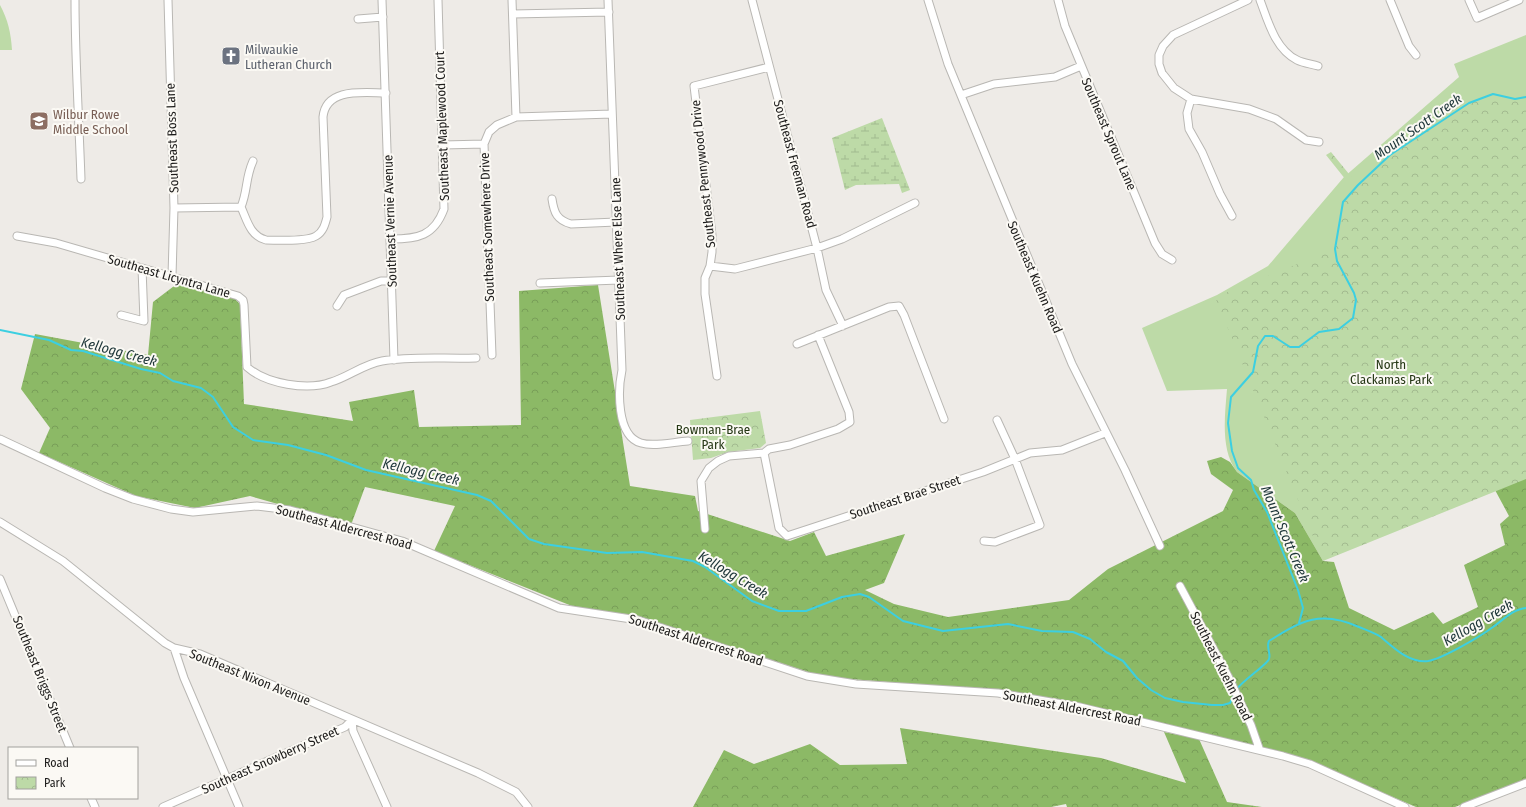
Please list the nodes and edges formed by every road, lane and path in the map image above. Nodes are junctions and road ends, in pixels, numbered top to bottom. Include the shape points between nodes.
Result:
1 (75, 0) edge
2 (168, 0) edge
3 (382, 0) edge
4 (438, 0) edge
5 (512, 0) edge
6 (608, 0) edge
7 (752, 0) edge
8 (928, 0) edge
9 (1058, 0) edge
10 (1248, 0) edge
11 (1260, 0) edge
12 (1390, 0) edge
13 (1469, 0) edge
14 (1519, 0) edge
15 (609, 12) junction
16 (513, 14) junction
17 (358, 18) dead end
18 (383, 18) junction
19 (1416, 55) dead end
20 (769, 66) junction
21 (1081, 66) junction
22 (1318, 66) dead end
23 (386, 93) junction
24 (961, 95) junction
25 (1191, 99) junction
26 (612, 114) junction
27 (516, 117) junction
28 (1319, 142) dead end
29 (484, 144) junction
30 (443, 145) junction
31 (253, 161) dead end
32 (81, 179) dead end
33 (552, 199) dead end
34 (915, 203) dead end
35 (242, 207) junction
36 (174, 208) junction
37 (1232, 216) dead end
38 (616, 222) junction
39 (17, 236) dead end
40 (391, 239) junction
41 (817, 248) junction
42 (1172, 260) dead end
43 (710, 266) junction
44 (142, 268) junction
45 (172, 276) junction
46 (619, 280) junction
47 (392, 281) junction
48 (540, 283) dead end
49 (337, 306) dead end
50 (121, 315) dead end
51 (843, 326) junction
52 (818, 335) junction
53 (797, 344) dead end
54 (492, 355) dead end
55 (476, 358) dead end
56 (394, 360) junction
57 (718, 376) dead end
58 (944, 419) dead end
59 (997, 420) dead end
60 (1106, 433) junction
61 (0, 439) edge
62 (688, 441) dead end
63 (764, 453) junction
64 (1015, 459) junction
65 (0, 522) edge
66 (705, 529) dead end
67 (984, 541) dead end
68 (1160, 546) dead end
69 (0, 578) edge
70 (1180, 586) dead end
71 (2, 589) edge
72 (174, 648) junction
73 (352, 720) junction
74 (70, 747) edge
75 (1259, 748) junction
76 (228, 779) junction
77 (1526, 783) edge
78 (163, 807) edge
79 (239, 807) edge
80 (387, 807) edge
81 (528, 807) edge
82 (1406, 807) edge
83 (1464, 807) edge

1 - 32 street via 75,72
2 - 36 street, Southeast Boss Lane
3 - 18 street, Southeast Vernie Avenue
4 - 30 street, Southeast Maplewood Court
5 - 16 street
6 - 15 street, Southeast Where Else Lane
7 - 20 street, Southeast Freeman Road
8 - 24 street, Southeast Kuehn Road via 948,64
9 - 21 street, Southeast Sprout Lane
10 - 25 street via 1178,32 1163,46 1159,64 1162,73 1174,88
11 - 22 street via 1275,37 1285,49 1296,60
12 - 19 street via 1409,46
13 - 14 street via 1476,18
15 - 16 street
15 - 26 street, Southeast Where Else Lane
16 - 27 street
17 - 18 street
18 - 23 street, Southeast Vernie Avenue
20 - 41 street, Southeast Freeman Road
20 - 43 street, Southeast Pennywood Drive via 694,86 712,234
21 - 24 street via 1055,76 994,84
21 - 42 street, Southeast Sprout Lane via 1155,243 1162,254
23 - 35 street via 340,95 326,104 323,117 327,218 321,232 316,236 309,239 260,238 252,230
23 - 40 street, Southeast Vernie Avenue
24 - 60 street, Southeast Kuehn Road via 1072,364
25 - 28 street via 1249,108 1276,120 1306,140
25 - 37 street via 1187,113 1189,129
26 - 27 street, Southeast Somewhere Drive
26 - 38 street, Southeast Where Else Lane
27 - 29 street, Southeast Somewhere Drive via 497,125
29 - 30 street
29 - 54 street, Southeast Somewhere Drive
30 - 40 street, Southeast Maplewood Court via 446,200 441,217 436,225 420,236
31 - 35 street via 246,175 246,196
33 - 38 street via 556,214 565,222
34 - 41 street, Southeast Pennywood Drive via 842,239
35 - 36 street
36 - 45 street, Southeast Boss Lane
38 - 46 street, Southeast Where Else Lane
39 - 44 street, Southeast Licyntra Lane
40 - 47 street, Southeast Vernie Avenue
41 - 43 street, Southeast Pennywood Drive via 736,269
41 - 51 street, Southeast Freeman Road via 826,290
43 - 57 street via 705,278 705,294
44 - 45 street, Southeast Licyntra Lane
44 - 50 street via 144,321
45 - 56 street, Southeast Licyntra Lane via 238,296 243,300 247,367 278,382 317,386 370,365
46 - 48 street
46 - 62 street, Southeast Where Else Lane via 621,413 627,433 639,443 649,445
47 - 49 street via 381,282 344,295
47 - 56 street, Southeast Vernie Avenue
51 - 52 street
51 - 58 street via 898,306 904,315
52 - 53 street
52 - 63 street via 849,412 850,422 838,429 790,445 769,449
55 - 56 street
59 - 64 street
60 - 64 street, Southeast Brae Street via 1062,450 1034,452
60 - 68 street, Southeast Kuehn Road
61 - 75 street, Southeast Aldercrest Road via 133,499 193,512 258,506 290,510 402,542 559,608 638,620 807,676 856,684 998,693 1080,707
63 - 64 street, Southeast Brae Street via 780,528 787,536
63 - 66 street via 729,456 709,468 701,481
64 - 67 street via 1040,525 996,542
65 - 72 street, Southeast Nixon Avenue via 63,561
69 - 71 street, Southeast Briggs Street
70 - 75 street, Southeast Kuehn Road via 1228,676 1255,733
71 - 74 street, Southeast Briggs Street
72 - 73 street, Southeast Nixon Avenue via 200,654
72 - 76 street via 184,678
73 - 76 street, Southeast Snowberry Street via 345,727
73 - 80 street via 353,731
73 - 81 street, Southeast Nixon Avenue via 478,773 522,796
75 - 82 street, Southeast Aldercrest Road via 1310,764
76 - 78 street, Southeast Snowberry Street
76 - 79 street
77 - 83 street

